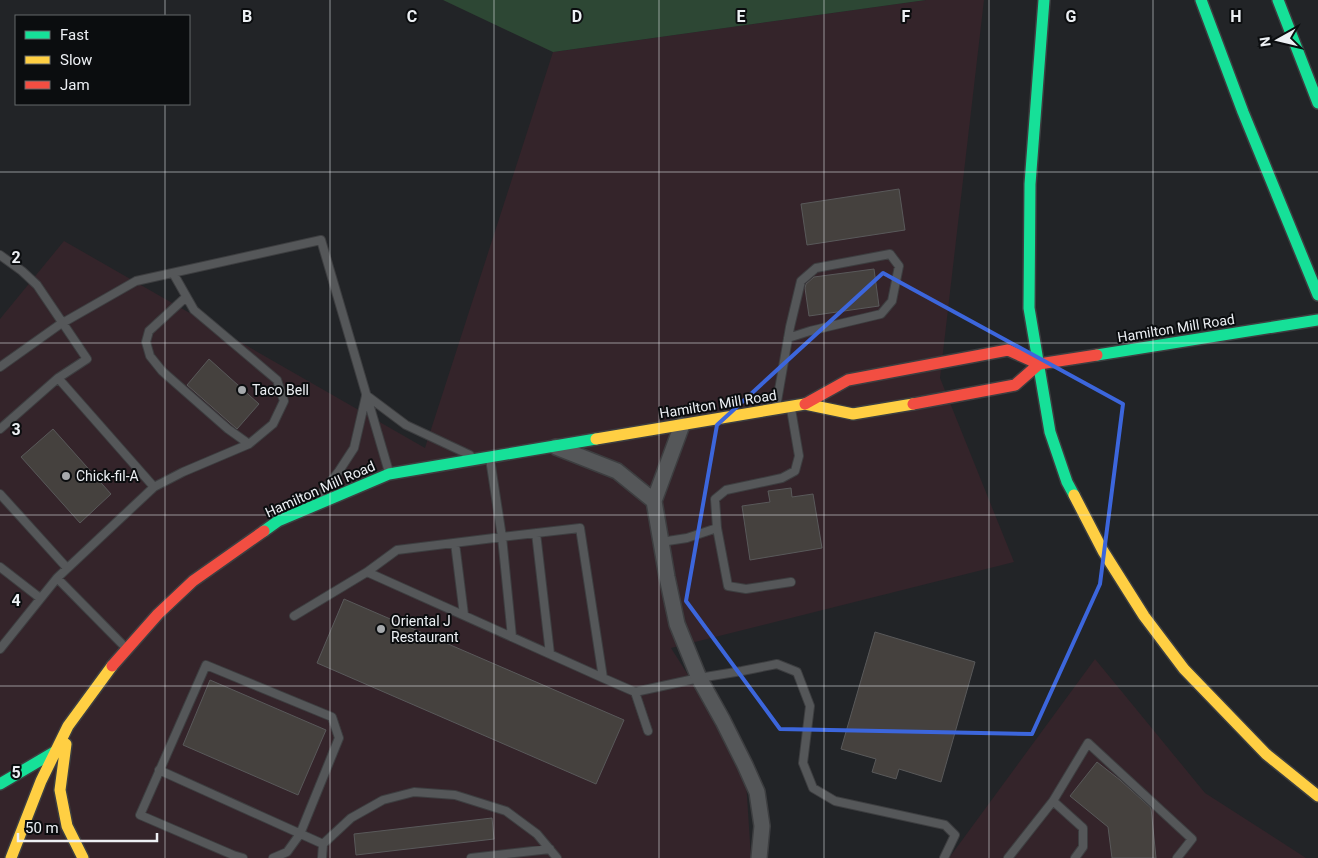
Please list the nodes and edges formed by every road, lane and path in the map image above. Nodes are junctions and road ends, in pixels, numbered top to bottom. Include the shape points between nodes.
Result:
1 (1044, 0) edge
2 (1201, 0) edge
3 (1278, 0) edge
4 (1318, 103) edge
5 (0, 255) edge
6 (172, 273) junction
7 (1318, 296) edge
8 (186, 297) junction
9 (1318, 320) edge
10 (62, 323) junction
11 (788, 338) junction
12 (1039, 364) junction
13 (0, 367) edge
14 (58, 378) junction
15 (366, 394) junction
16 (806, 404) junction
17 (791, 407) junction
18 (776, 409) junction
19 (682, 425) junction
20 (0, 429) edge
21 (249, 444) junction
22 (556, 447) junction
23 (484, 458) junction
24 (389, 474) junction
25 (154, 487) junction
26 (0, 494) edge
27 (654, 501) junction
28 (310, 507) junction
29 (717, 528) junction
30 (536, 533) junction
31 (502, 538) junction
32 (661, 542) junction
33 (455, 543) junction
34 (0, 567) edge
35 (67, 568) junction
36 (367, 572) junction
37 (57, 578) junction
38 (791, 582) dead end
39 (40, 598) junction
40 (464, 615) junction
41 (294, 616) dead end
42 (512, 637) junction
43 (0, 649) edge
44 (127, 649) junction
45 (550, 654) junction
46 (603, 678) junction
47 (699, 678) junction
48 (636, 692) junction
49 (68, 726) junction
50 (648, 731) dead end
51 (56, 751) junction
52 (159, 770) junction
53 (0, 784) edge
54 (1318, 796) edge
55 (1053, 801) junction
56 (300, 834) junction
57 (323, 844) junction
58 (550, 849) junction
59 (11, 858) edge
60 (82, 858) edge
61 (243, 858) edge
62 (273, 858) edge
63 (322, 858) edge
64 (471, 858) edge
65 (557, 858) edge
66 (759, 858) edge
67 (944, 858) edge
68 (1008, 858) edge
69 (1075, 858) edge
70 (1177, 858) edge

1 - 12 main road via 1030,184 1029,308
2 - 7 main road
3 - 4 main road
5 - 10 lane via 37,285
6 - 8 lane
6 - 10 lane via 136,281
6 - 15 lane via 321,240
8 - 21 lane via 194,310 277,380 284,401 273,424
8 - 21 lane via 148,331 146,342 150,356 162,371
9 - 12 main road, Hamilton Mill Road
10 - 13 lane
10 - 14 lane via 87,359
11 - 11 lane via 801,281 816,268 890,254 899,266 892,301 881,314
11 - 18 lane
12 - 16 main road, Hamilton Mill Road via 1015,385 853,414
12 - 16 main road, Hamilton Mill Road via 1008,350 848,380
12 - 54 main road via 1050,432 1067,482 1103,551 1144,616 1184,669 1231,719 1266,754
14 - 20 lane
14 - 25 lane
15 - 23 lane via 406,424
15 - 24 lane
15 - 28 lane via 354,448
16 - 17 main road, Hamilton Mill Road
17 - 18 main road, Hamilton Mill Road
17 - 29 lane via 800,456 795,471 782,478 726,490 715,499
18 - 19 main road, Hamilton Mill Road
19 - 22 main road, Hamilton Mill Road
19 - 27 street
21 - 25 lane
22 - 23 main road, Hamilton Mill Road
22 - 27 street via 617,471
23 - 24 main road, Hamilton Mill Road
23 - 31 lane
24 - 28 main road, Hamilton Mill Road
25 - 35 lane
26 - 35 lane
27 - 32 street
28 - 44 main road, Hamilton Mill Road via 278,522 193,581
29 - 32 lane
29 - 38 lane via 728,586 746,589
30 - 31 lane
30 - 45 lane
30 - 46 lane via 580,528
31 - 33 lane
31 - 42 lane
32 - 47 street via 677,624
33 - 36 lane via 397,550
33 - 40 lane
34 - 39 lane
35 - 37 lane
36 - 40 lane
36 - 41 lane
37 - 39 lane
37 - 44 lane
39 - 43 lane
40 - 42 lane
42 - 45 lane
44 - 49 main road, Hamilton Mill Road
45 - 46 lane
46 - 48 lane
47 - 48 lane
47 - 66 street via 757,792 762,826
47 - 67 lane via 777,664 797,672 810,706 804,763 813,788 835,800 945,825 955,835
48 - 50 lane
49 - 51 main road, Hamilton Mill Road
49 - 60 main road via 60,790 66,826
51 - 53 main road
51 - 59 main road, Hamilton Mill Road
52 - 56 lane
52 - 56 lane via 206,665 332,717 339,738
52 - 61 lane via 140,815
55 - 68 lane
55 - 69 lane via 1083,828 1083,847
55 - 70 lane via 1088,743 1192,839
56 - 57 lane
56 - 62 lane via 287,852
57 - 58 lane via 351,818 383,800 414,792 455,795 506,811 537,834
57 - 63 lane
58 - 64 lane
58 - 65 lane

